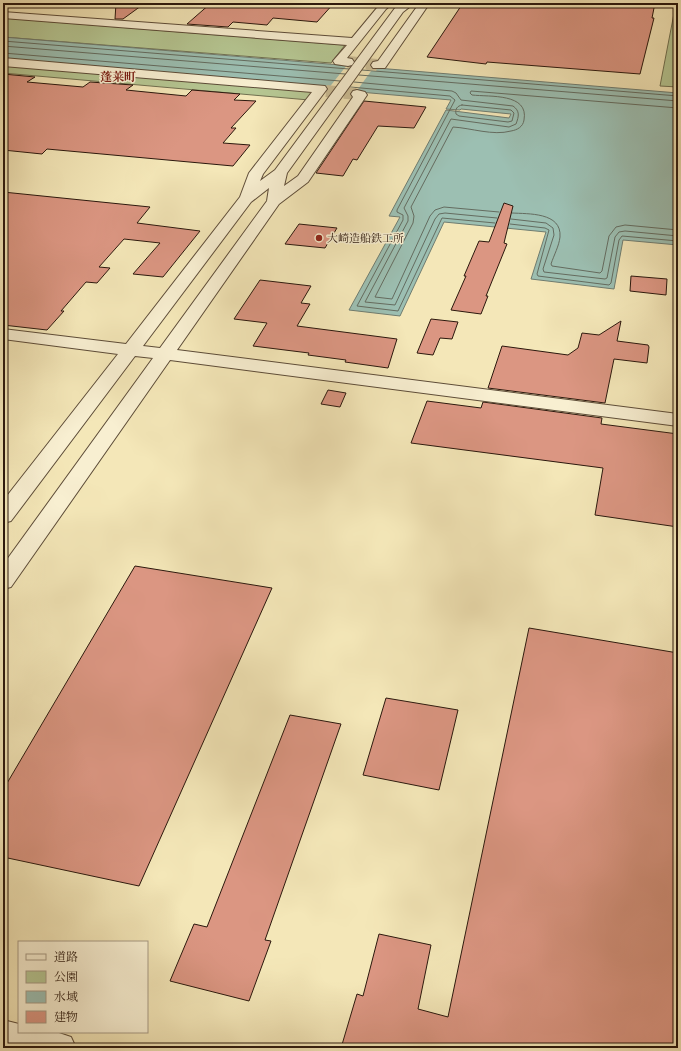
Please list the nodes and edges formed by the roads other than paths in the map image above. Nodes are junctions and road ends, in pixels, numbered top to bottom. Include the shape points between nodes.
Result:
1 (388, 3) edge
2 (415, 3) edge
3 (403, 5) edge
4 (3, 15) edge
5 (355, 42) junction
6 (3, 62) edge
7 (348, 62) dead end
8 (377, 65) dead end
9 (357, 94) dead end
10 (280, 173) junction
11 (246, 198) junction
12 (274, 201) junction
13 (3, 334) edge
14 (130, 350) junction
15 (165, 354) junction
16 (678, 420) edge
17 (3, 516) edge
18 (3, 582) edge
19 (3, 1035) edge
20 (59, 1048) edge

1 - 5 street
2 - 8 street via 422,7 382,65
3 - 10 street
4 - 5 street
5 - 7 street via 339,61
6 - 11 street via 322,89 323,91 256,173
9 - 12 street via 361,95 303,179
10 - 11 street
10 - 12 street
11 - 14 street
12 - 15 street
13 - 14 street
14 - 15 street
14 - 17 street
15 - 16 street
15 - 18 street
19 - 20 street

